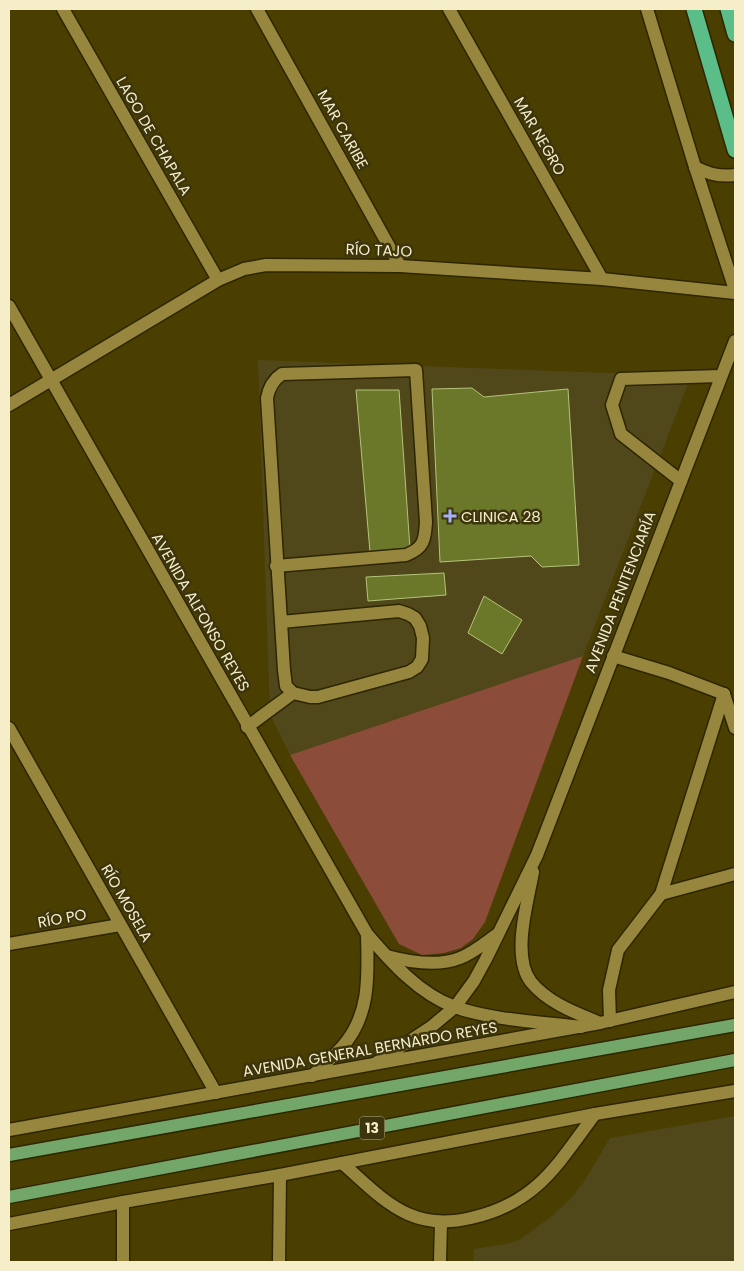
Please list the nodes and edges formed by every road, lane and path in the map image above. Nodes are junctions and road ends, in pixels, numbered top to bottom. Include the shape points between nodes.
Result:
1 (63, 9) edge
2 (256, 9) edge
3 (449, 9) edge
4 (647, 9) edge
5 (694, 9) edge
6 (728, 9) edge
7 (735, 34) edge
8 (735, 150) edge
9 (695, 167) junction
10 (735, 175) edge
11 (400, 266) junction
12 (602, 279) junction
13 (218, 280) junction
14 (735, 291) edge
15 (9, 306) edge
16 (735, 341) edge
17 (721, 376) junction
18 (51, 380) junction
19 (9, 405) edge
20 (680, 481) junction
21 (276, 566) junction
22 (281, 622) junction
23 (613, 656) junction
24 (293, 693) junction
25 (724, 694) junction
26 (247, 727) junction
27 (9, 728) edge
28 (735, 728) edge
29 (537, 855) junction
30 (735, 874) edge
31 (661, 894) junction
32 (120, 925) junction
33 (498, 933) junction
34 (366, 934) junction
35 (9, 944) edge
36 (386, 956) junction
37 (735, 992) edge
38 (455, 1007) junction
39 (605, 1022) junction
40 (735, 1025) edge
41 (581, 1027) junction
42 (735, 1060) edge
43 (376, 1063) junction
44 (312, 1076) junction
45 (735, 1091) edge
46 (216, 1093) junction
47 (595, 1114) junction
48 (9, 1130) edge
49 (9, 1155) edge
50 (342, 1163) junction
51 (280, 1175) junction
52 (9, 1197) edge
53 (123, 1202) junction
54 (441, 1222) junction
55 (9, 1224) edge
56 (123, 1262) edge
57 (279, 1262) edge
58 (440, 1262) edge

1 - 13 street, LAGO DE CHAPALA
2 - 11 street, MAR CARIBE
3 - 12 street, MAR NEGRO
4 - 9 street
5 - 8 highway
6 - 7 highway
9 - 10 street via 712,175
9 - 14 street
11 - 12 street, RÍO TAJO
11 - 13 street, RÍO TAJO via 266,265 244,269
12 - 14 street, RÍO TAJO
13 - 18 street, RÍO TAJO
15 - 18 street, AVENIDA ALFONSO REYES
16 - 17 street, AVENIDA PENITENCIARÍA
17 - 20 street, AVENIDA PENITENCIARÍA
17 - 20 street via 621,379 612,405 621,434
18 - 19 street, RÍO TAJO
18 - 26 street, AVENIDA ALFONSO REYES
20 - 23 street, AVENIDA PENITENCIARÍA
21 - 21 street via 267,398 276,378 288,373 416,370 426,522 426,536 421,546 406,555
21 - 22 street
22 - 24 street via 284,678
22 - 24 street via 399,611 415,618 423,638 422,659 402,675 318,697
23 - 25 street
23 - 29 street, AVENIDA PENITENCIARÍA
24 - 26 street
25 - 28 street
25 - 31 street
26 - 34 street, AVENIDA ALFONSO REYES
27 - 32 street, RÍO MOSELA
29 - 33 street, AVENIDA PENITENCIARÍA
29 - 39 street, AVENIDA PENITENCIARÍA via 522,934 525,972 546,996 562,1006
30 - 31 street
31 - 39 street via 618,950
32 - 35 street, RÍO PO
32 - 46 street, RÍO MOSELA
33 - 36 street via 474,951 447,961 415,962
33 - 38 street, AVENIDA PENITENCIARÍA via 474,981
34 - 36 street, AVENIDA ALFONSO REYES
34 - 44 street, AVENIDA ALFONSO REYES via 367,993 362,1014 343,1046
36 - 38 street, AVENIDA ALFONSO REYES via 427,992
37 - 39 street, AVENIDA GENERAL BERNARDO REYES
38 - 41 street, AVENIDA ALFONSO REYES via 501,1017
38 - 43 street, AVENIDA PENITENCIARÍA
39 - 41 street, AVENIDA GENERAL BERNARDO REYES
40 - 49 main road
41 - 43 street, AVENIDA GENERAL BERNARDO REYES
42 - 52 main road, 13
43 - 44 street, AVENIDA GENERAL BERNARDO REYES
44 - 46 street, AVENIDA GENERAL BERNARDO REYES
45 - 47 street
46 - 48 street, AVENIDA GENERAL BERNARDO REYES
47 - 50 street
47 - 54 street via 534,1190 490,1214
50 - 51 street
50 - 54 street via 408,1214
51 - 53 street
51 - 57 street
53 - 55 street
53 - 56 street
54 - 58 street

